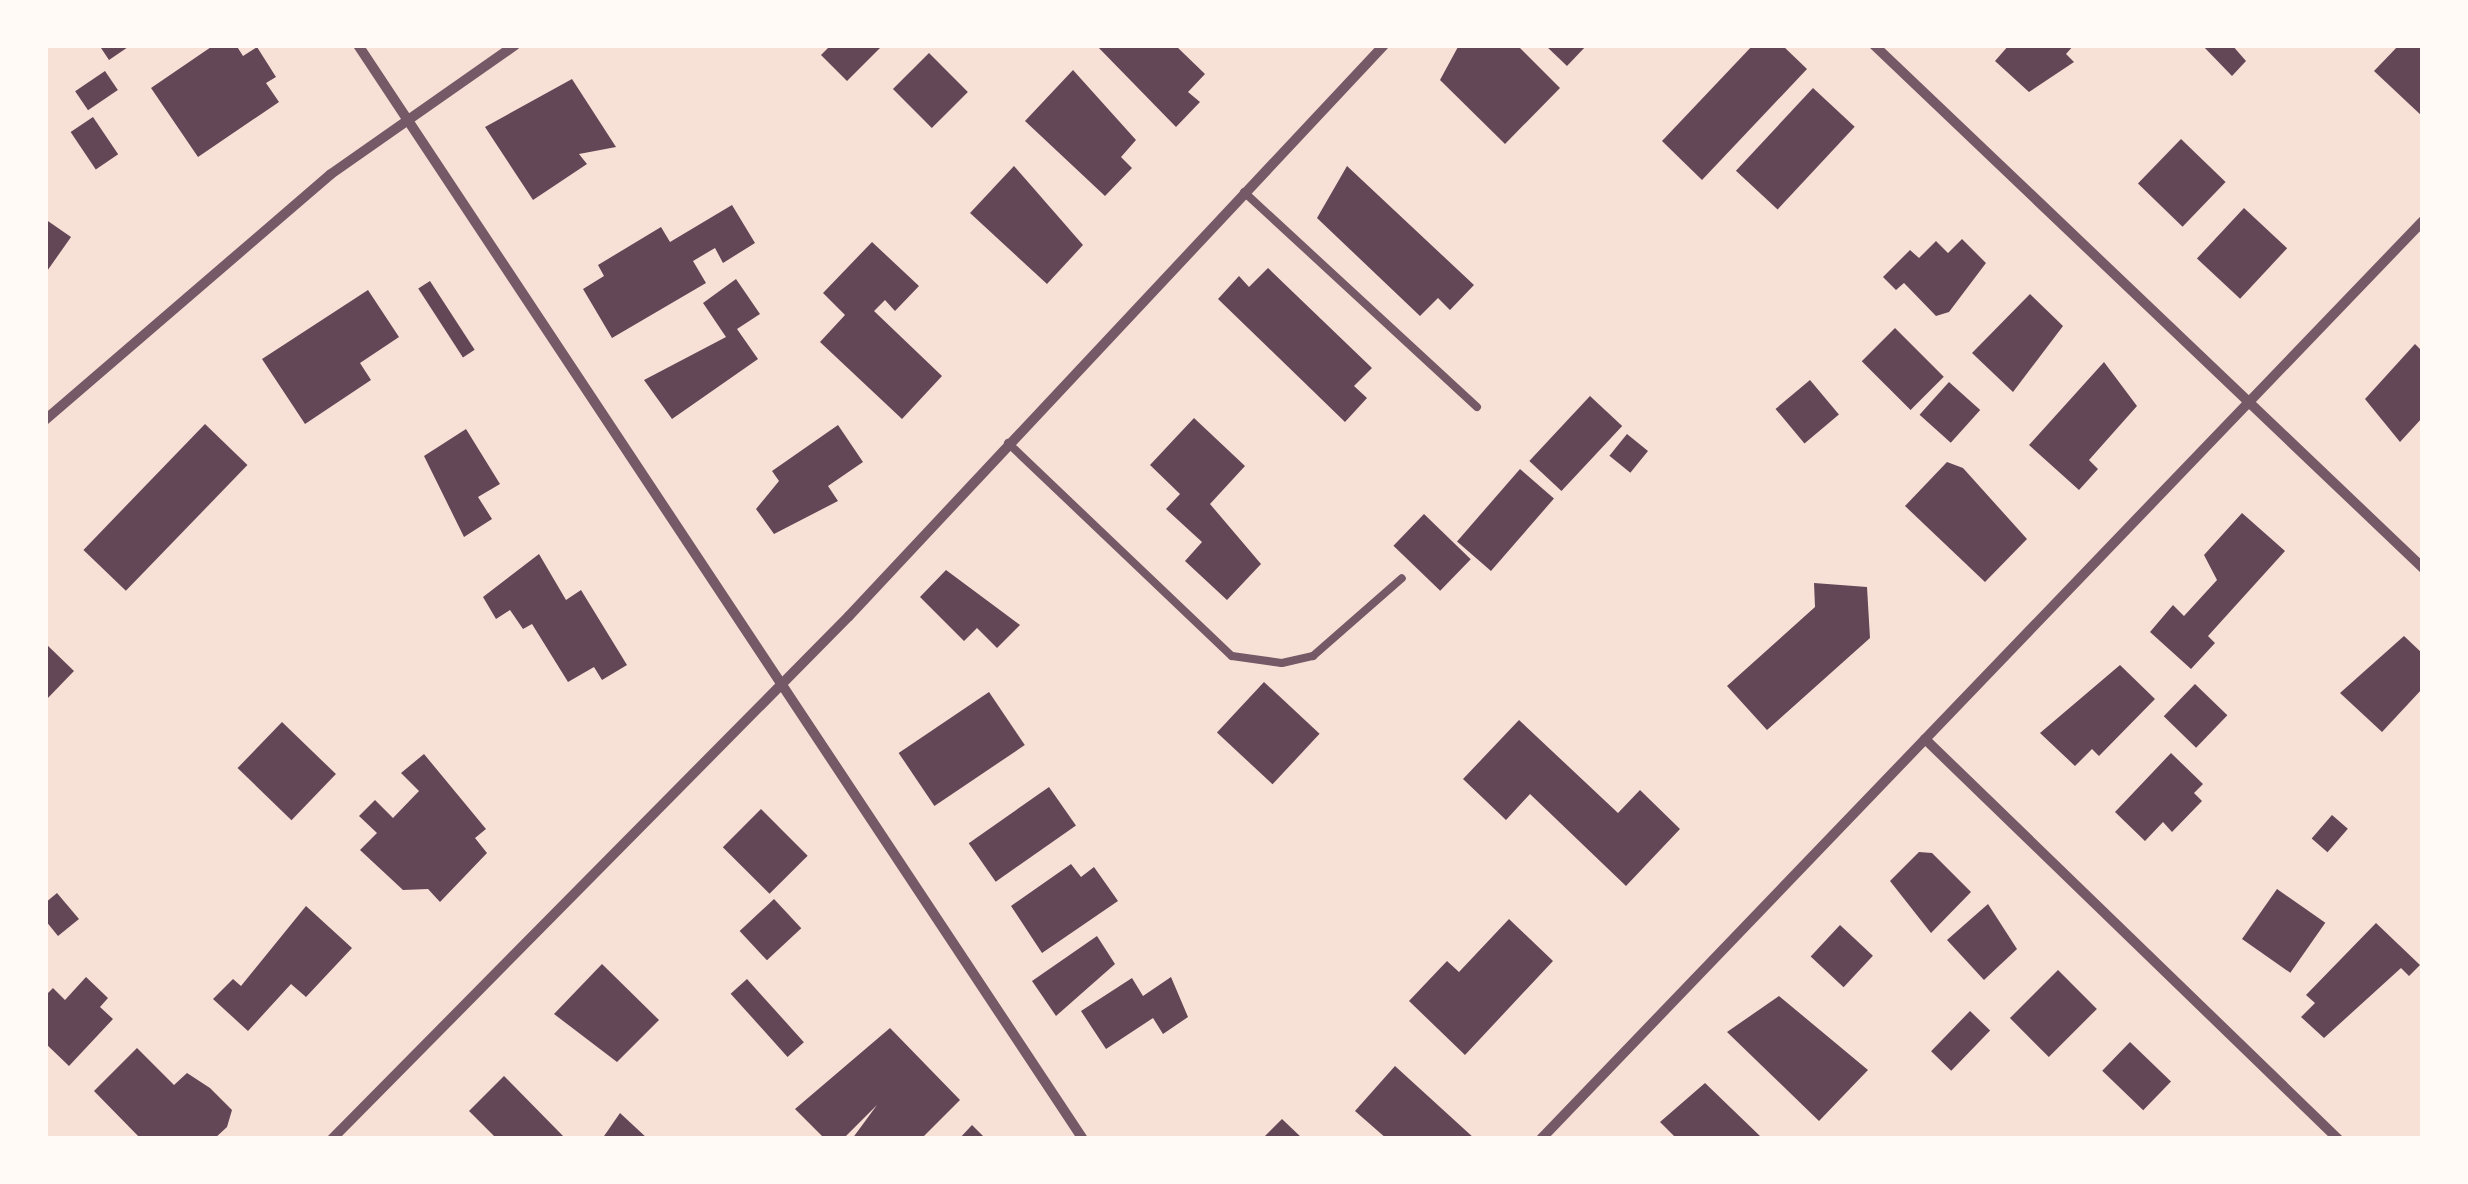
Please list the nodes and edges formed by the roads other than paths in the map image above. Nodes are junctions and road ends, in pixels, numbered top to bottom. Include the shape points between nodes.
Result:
1 (358, 45) edge
2 (515, 45) edge
3 (1384, 45) edge
4 (1874, 45) edge
5 (406, 118) junction
6 (1244, 192) junction
7 (2423, 221) edge
8 (2249, 402) junction
9 (1477, 408) dead end
10 (47, 415) edge
11 (1008, 443) junction
12 (2423, 568) edge
13 (1402, 578) dead end
14 (780, 682) junction
15 (1925, 739) junction
16 (332, 1139) edge
17 (1084, 1139) edge
18 (1542, 1139) edge
19 (2338, 1139) edge

1 - 5 street
2 - 5 street
3 - 6 street
4 - 8 street
5 - 10 street
5 - 14 street
6 - 9 lane
6 - 11 street
7 - 8 street
8 - 12 street
8 - 15 street
11 - 13 lane via 1232,656 1282,664 1313,656
11 - 14 street
14 - 16 street
14 - 17 street
15 - 18 street
15 - 19 street

